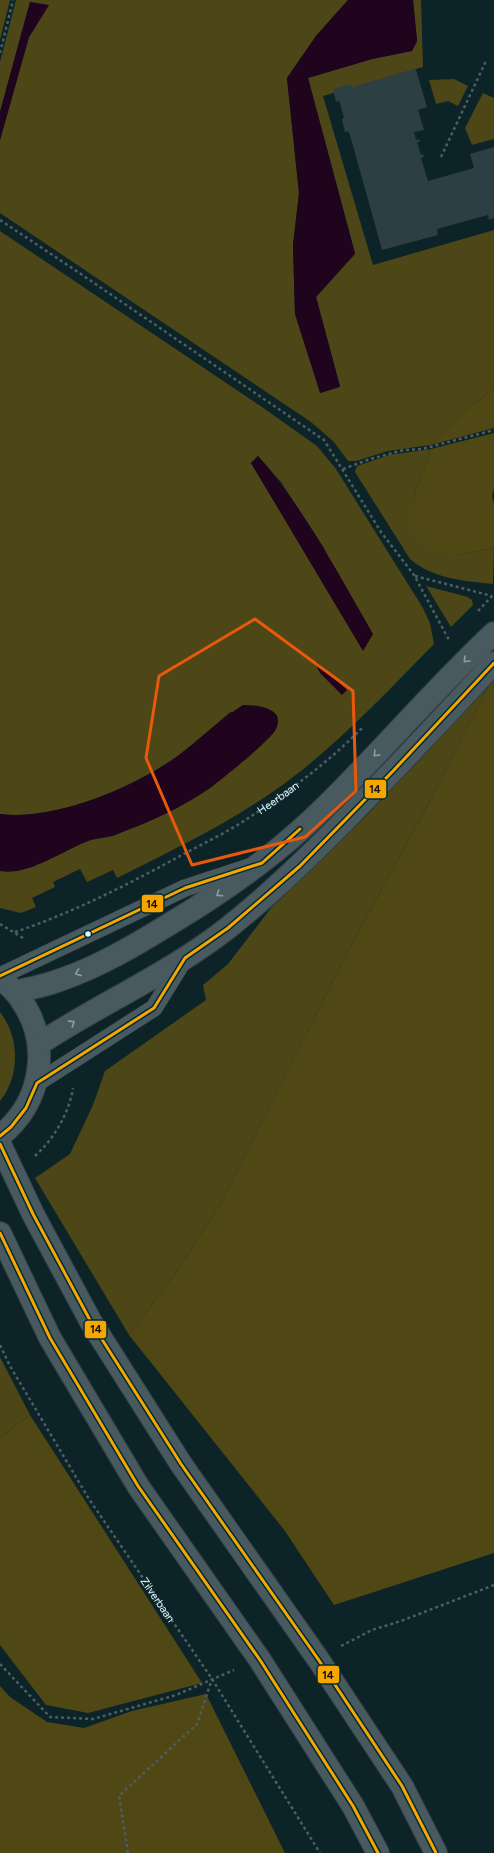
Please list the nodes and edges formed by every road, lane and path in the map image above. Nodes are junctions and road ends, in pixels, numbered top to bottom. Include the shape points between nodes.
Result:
1 (13, 0) edge
2 (0, 53) edge
3 (486, 61) dead end
4 (441, 157) dead end
5 (0, 220) edge
6 (494, 430) edge
7 (343, 469) junction
8 (414, 575) junction
9 (493, 595) edge
10 (476, 613) dead end
11 (494, 633) edge
12 (455, 634) dead end
13 (449, 640) junction
14 (444, 645) dead end
15 (494, 663) edge
16 (368, 722) dead end
17 (262, 863) junction
18 (0, 924) edge
19 (185, 958) junction
20 (5, 982) edge
21 (39, 1044) junction
22 (36, 1083) junction
23 (0, 1136) edge
24 (0, 1144) edge
25 (0, 1233) edge
26 (0, 1345) edge
27 (494, 1585) edge
28 (318, 1659) junction
29 (260, 1660) junction
30 (0, 1664) edge
31 (212, 1679) junction
32 (128, 1853) edge
33 (320, 1853) edge
34 (378, 1853) edge
35 (436, 1853) edge

1 - 2 path
3 - 4 path
5 - 7 path via 324,440
6 - 7 path via 422,449 404,450
7 - 8 path via 381,532
8 - 9 path
8 - 13 path
9 - 10 path
11 -> 17 main road via 325,807
12 - 13 path
13 - 14 path
15 - 19 main road via 300,866 228,928
16 - 18 path, Heerbaan via 346,744 246,820 140,878 37,925 15,932
17 - 20 lane via 185,888
17 -> 20 main road via 209,901 113,956 59,981
21 -> 19 main road via 74,1021
19 - 22 lane via 154,1008
20 - 21 main road via 30,1014
21 - 22 main road via 40,1065
22 - 23 main road via 26,1108
24 - 28 main road via 33,1214 91,1322 181,1464
25 - 29 main road via 50,1338 138,1486
26 - 31 path, Zilverbaan via 89,1499
27 - 28 path via 372,1630
28 - 35 main road via 402,1786
29 - 31 path
29 - 34 main road via 353,1806
30 - 31 path via 50,1717 93,1719 176,1694
31 - 32 path via 196,1724 119,1796
31 - 33 path, Zilverbaan

